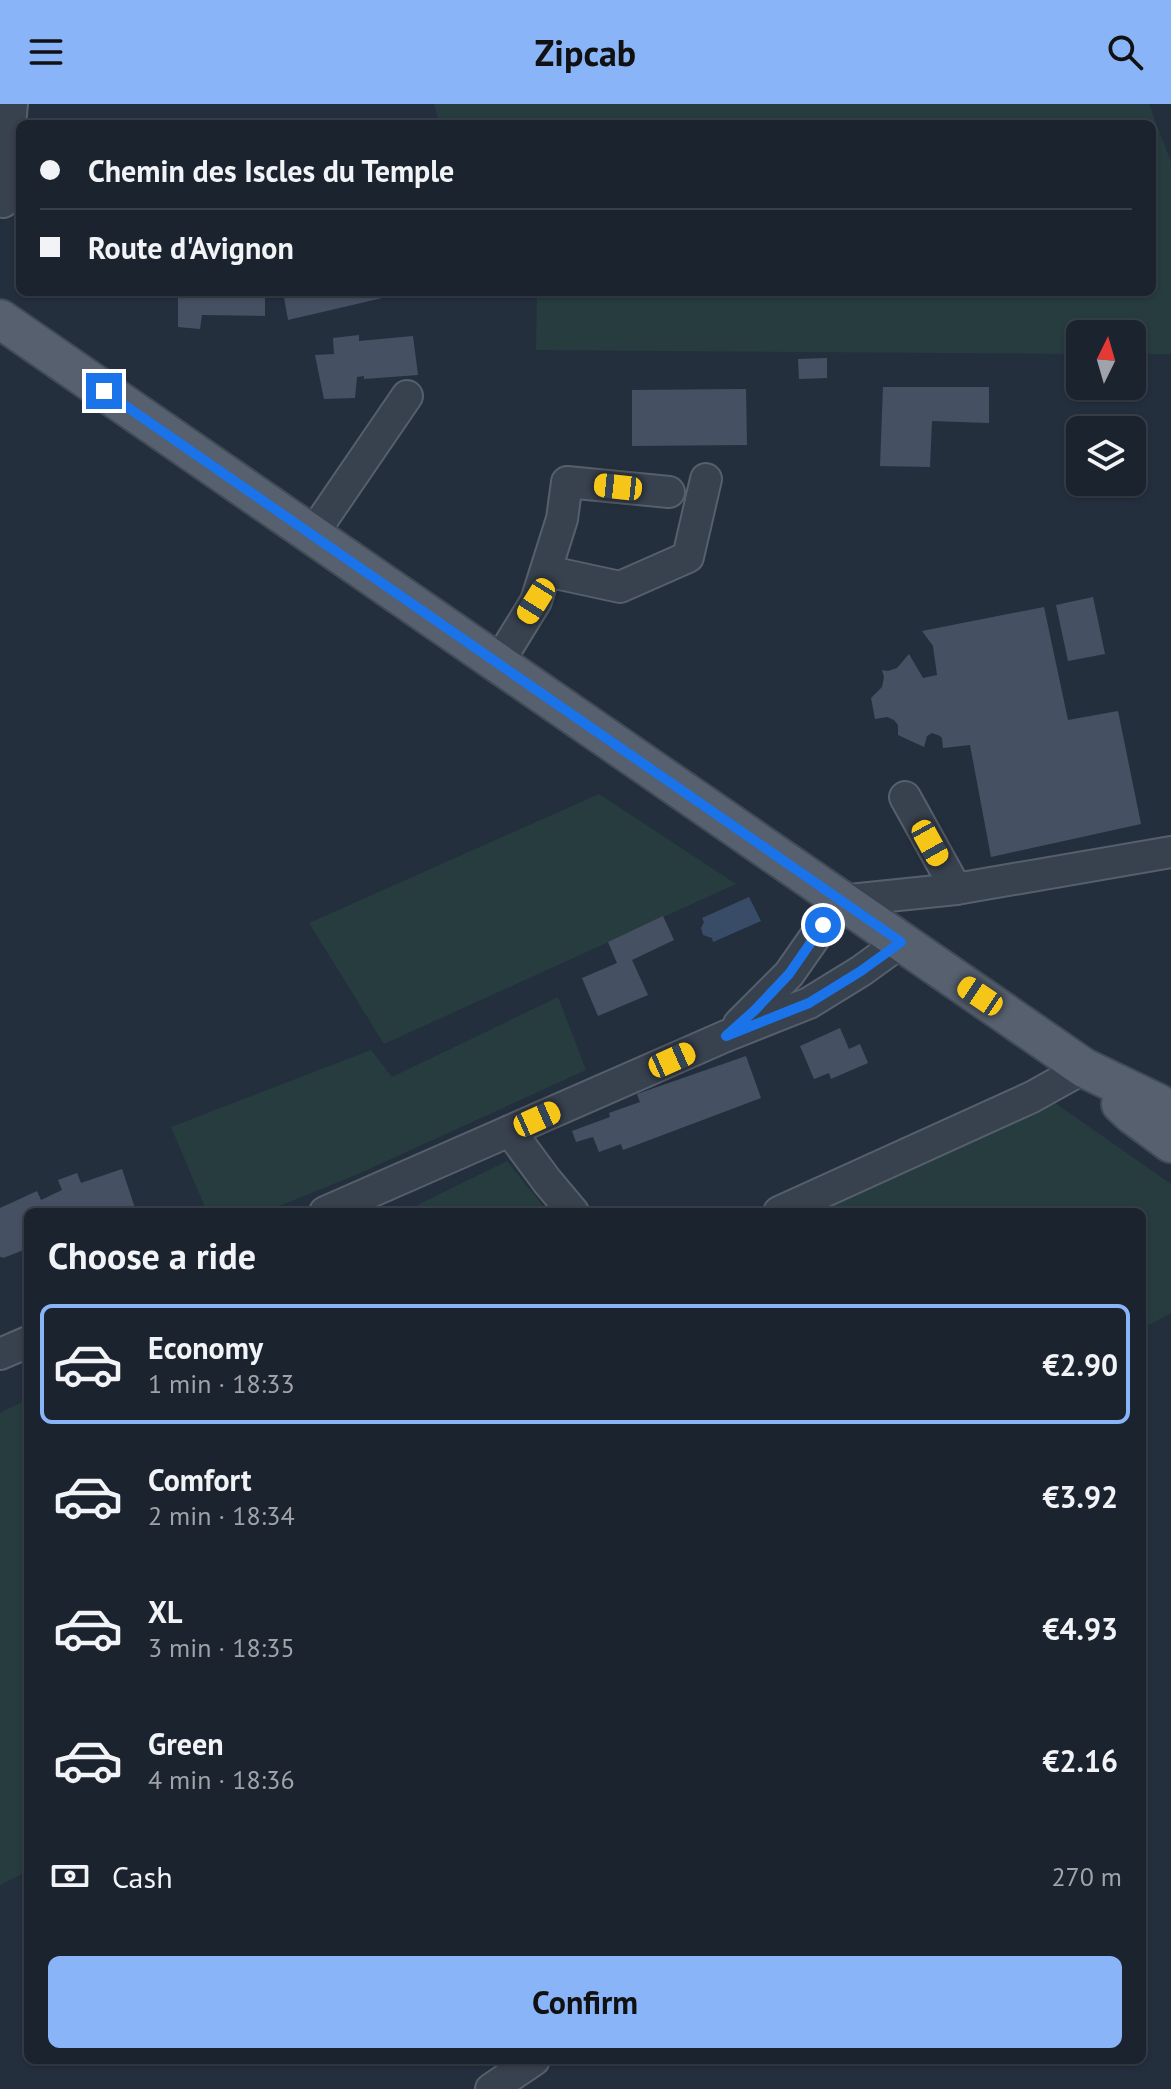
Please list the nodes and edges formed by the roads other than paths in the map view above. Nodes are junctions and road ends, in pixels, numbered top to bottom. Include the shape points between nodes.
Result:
1 (12, 104) edge
2 (0, 200) edge
3 (0, 319) edge
4 (407, 396) dead end
5 (706, 479) dead end
6 (669, 492) dead end
7 (312, 535) junction
8 (546, 571) junction
9 (498, 663) junction
10 (905, 797) dead end
11 (1171, 852) edge
12 (956, 889) junction
13 (840, 901) junction
14 (901, 942) junction
15 (726, 1036) junction
16 (1084, 1068) junction
17 (1171, 1111) edge
18 (510, 1131) junction
19 (1171, 1143) edge
20 (334, 1208) edge
21 (570, 1208) edge
22 (788, 1208) edge
23 (24, 1344) edge
24 (0, 1354) edge
25 (528, 2064) edge
26 (491, 2089) edge

1 - 2 street
3 - 7 main road
4 - 7 street
5 - 8 street via 688,557 620,587
6 - 8 street via 567,482
7 - 9 main road
8 - 9 street via 536,601
9 - 13 main road
10 - 12 street
11 - 12 street
12 - 13 street
13 - 14 main road
13 - 15 street via 789,974
14 - 15 street via 809,1003
14 - 16 main road
15 - 18 street
16 - 17 main road
16 - 19 main road
16 - 22 street
18 - 20 street
18 - 21 street
23 - 24 street
25 - 26 street

